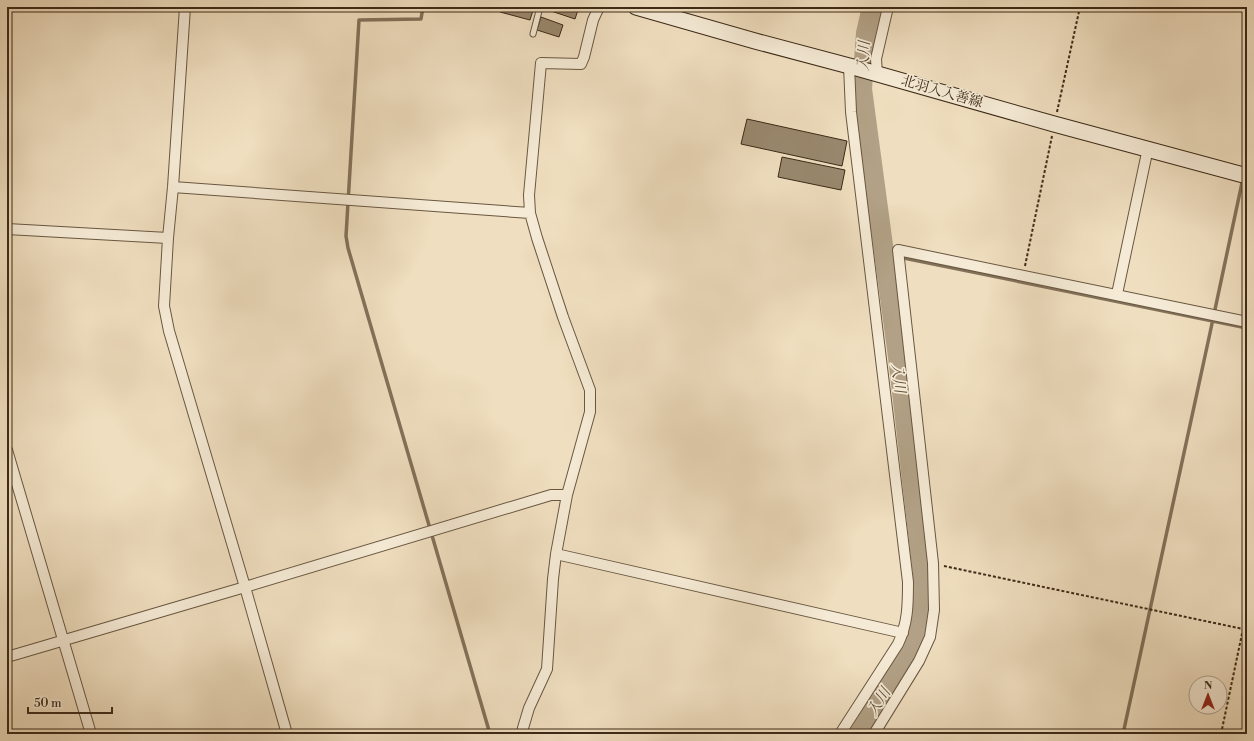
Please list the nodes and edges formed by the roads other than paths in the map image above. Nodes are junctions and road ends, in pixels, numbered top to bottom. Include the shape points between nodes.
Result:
1 (185, 7) edge
2 (540, 7) edge
3 (599, 7) edge
4 (636, 7) edge
5 (888, 7) edge
6 (533, 34) dead end
7 (851, 66) junction
8 (874, 73) junction
9 (1148, 148) junction
10 (1247, 176) edge
11 (174, 187) junction
12 (530, 213) junction
13 (7, 228) edge
14 (168, 238) junction
15 (1117, 294) junction
16 (1247, 322) edge
17 (7, 450) edge
18 (568, 496) junction
19 (556, 554) junction
20 (245, 587) junction
21 (903, 633) junction
22 (63, 641) junction
23 (7, 657) edge
24 (91, 734) edge
25 (287, 734) edge
26 (522, 734) edge
27 (840, 734) edge
28 (874, 734) edge

1 - 11 street
2 - 6 lane
3 - 12 street via 581,64 541,63 529,195
4 - 7 main road, 北羽入入善線
5 - 8 street
7 - 8 main road, 北羽入入善線
7 - 21 street via 851,112 908,582 908,609
8 - 9 main road, 北羽入入善線
9 - 10 main road, 北羽入入善線
9 - 15 street
11 - 12 street
11 - 14 street
12 - 18 street via 563,317 590,390 590,412
13 - 14 street
14 - 20 street via 164,306 169,332
15 - 16 street
15 - 28 street via 898,250 933,563 934,610 930,636 919,661
17 - 22 street
18 - 19 street
18 - 20 street via 551,494
19 - 21 street
19 - 26 street via 547,669 529,708
20 - 22 street
20 - 25 street
21 - 27 street
22 - 23 street
22 - 24 street

